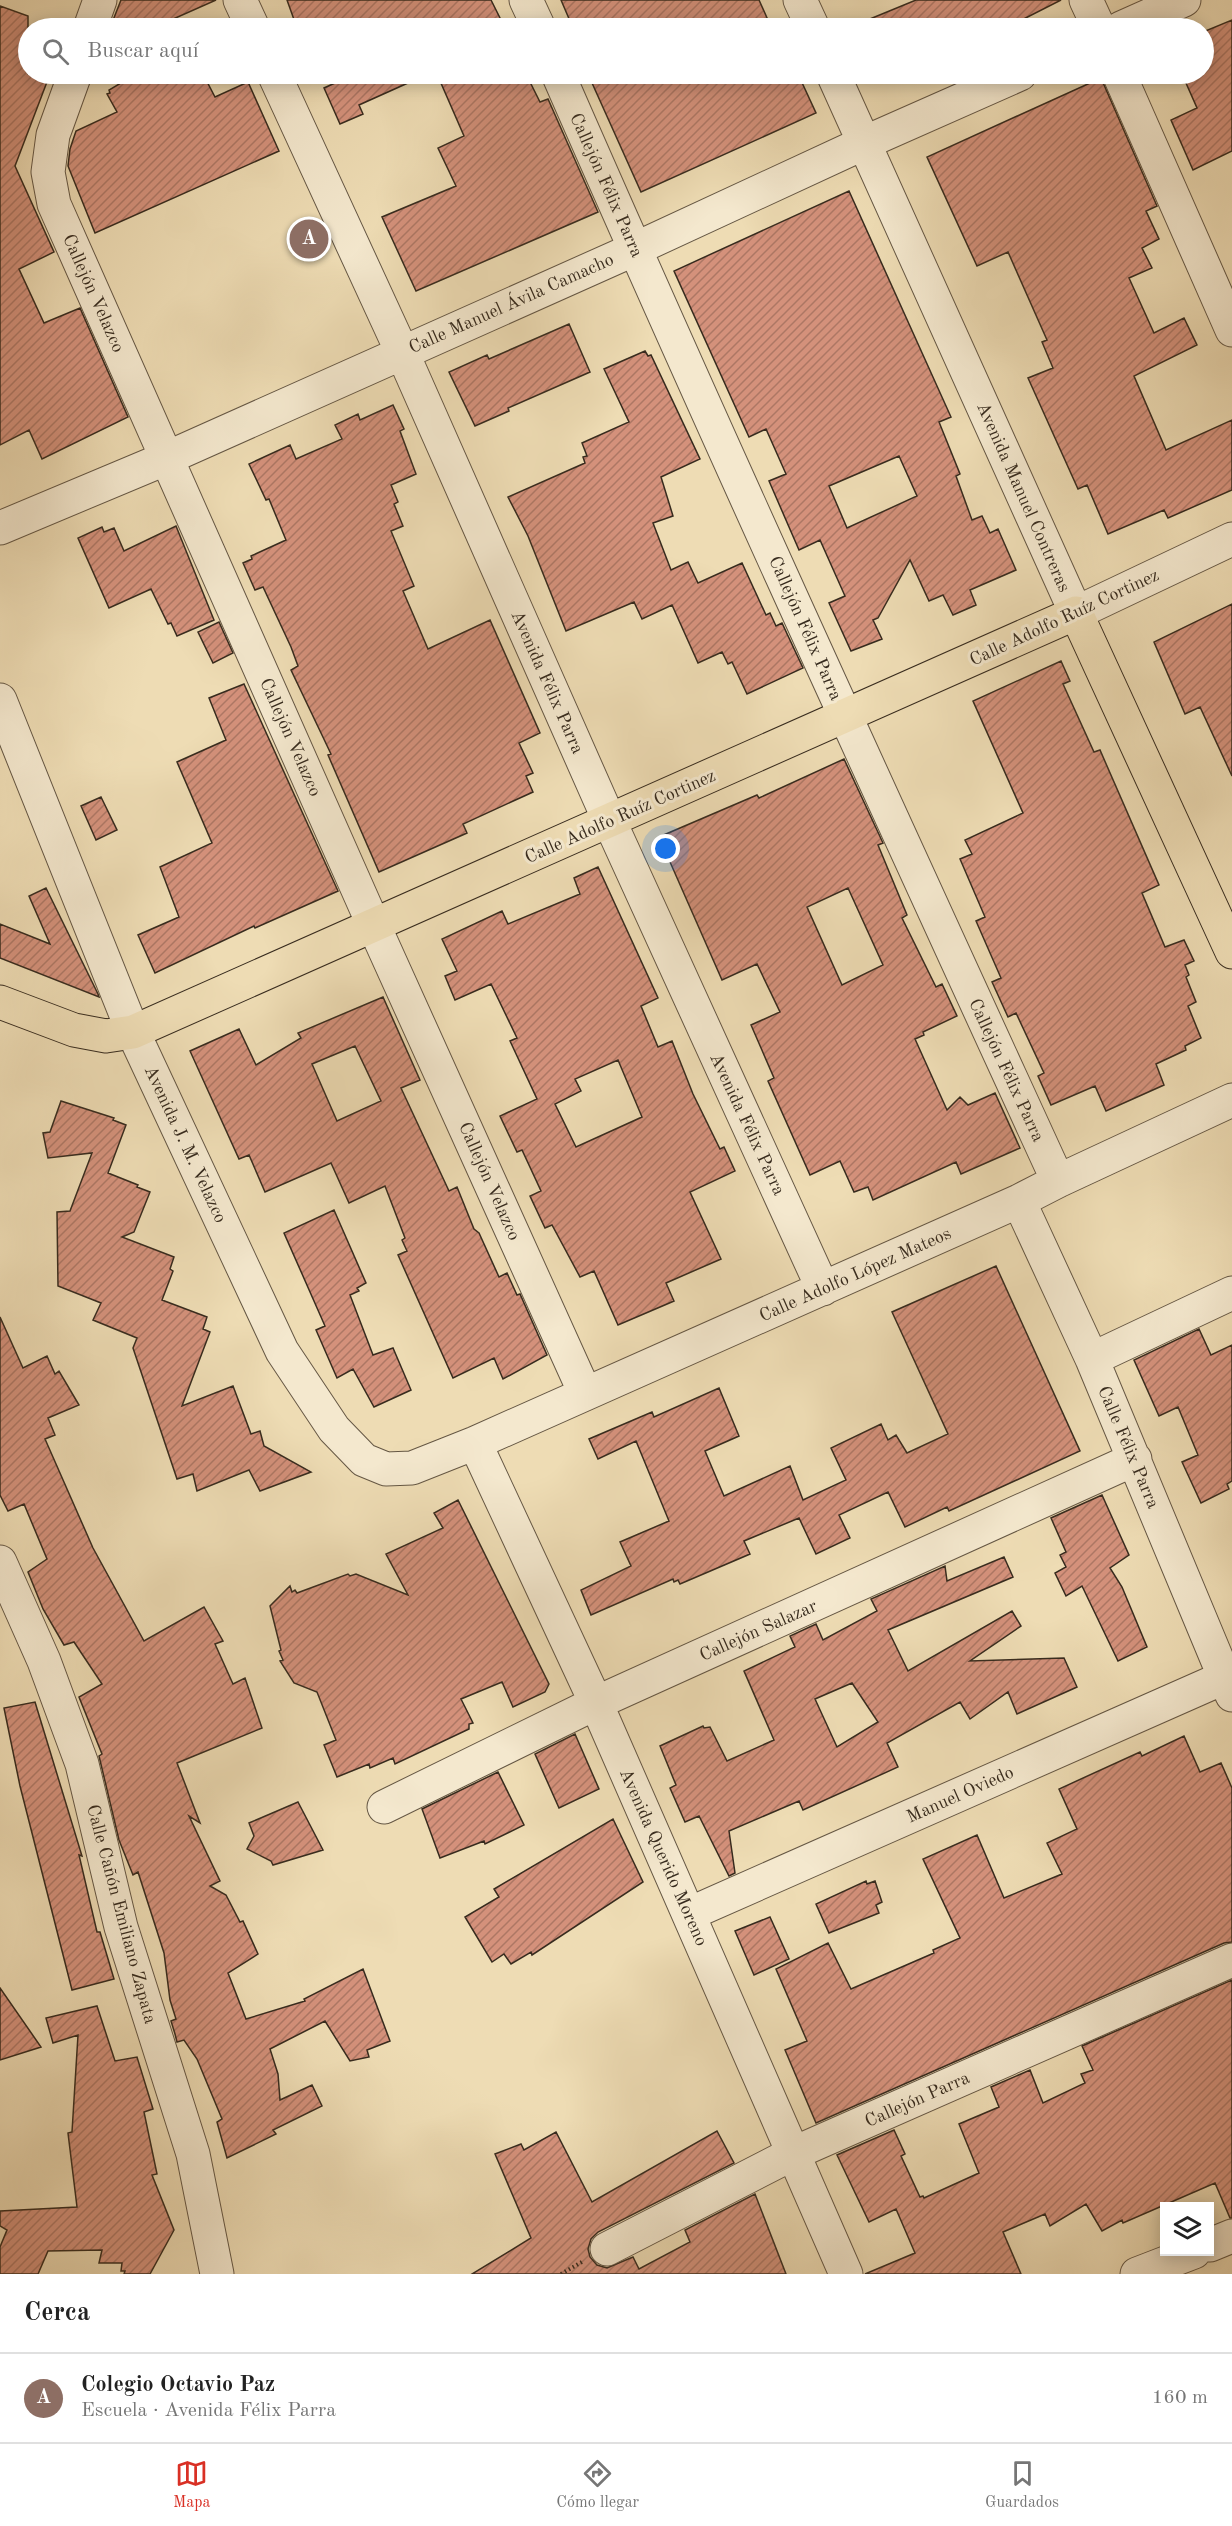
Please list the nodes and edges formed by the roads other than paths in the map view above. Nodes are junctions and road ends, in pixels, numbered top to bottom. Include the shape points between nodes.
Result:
1 (100, 0) edge
2 (240, 0) edge
3 (526, 0) edge
4 (801, 0) edge
5 (1086, 0) edge
6 (1184, 0) edge
7 (94, 18) edge
8 (248, 18) edge
9 (534, 18) edge
10 (809, 18) edge
11 (1094, 18) edge
12 (1144, 18) edge
13 (71, 84) edge
14 (279, 84) edge
15 (562, 84) edge
16 (837, 84) edge
17 (997, 84) edge
18 (1123, 84) edge
19 (864, 143) junction
20 (635, 249) junction
21 (1232, 330) edge
22 (402, 352) junction
23 (167, 458) junction
24 (0, 528) edge
25 (1232, 539) edge
26 (1076, 613) junction
27 (0, 700) edge
28 (846, 717) junction
29 (609, 820) junction
30 (374, 926) junction
31 (1232, 952) edge
32 (0, 1002) edge
33 (133, 1032) junction
34 (1232, 1100) edge
35 (1058, 1180) junction
36 (1019, 1202) junction
37 (824, 1289) junction
38 (1232, 1293) edge
39 (1092, 1359) junction
40 (585, 1393) junction
41 (475, 1443) junction
42 (1135, 1460) junction
43 (0, 1562) edge
44 (1229, 1682) edge
45 (596, 1703) junction
46 (384, 1807) dead end
47 (689, 1914) junction
48 (1232, 1960) edge
49 (792, 2154) junction
50 (1232, 2236) edge
51 (1214, 2243) edge
52 (607, 2249) dead end
53 (1184, 2256) edge
54 (217, 2274) edge
55 (846, 2274) edge
56 (1137, 2274) edge

1 - 7 street
2 - 8 street
3 - 9 street
4 - 10 street
5 - 11 street
6 - 12 street
13 - 23 street, Callejón Velazco via 53,135 48,172 54,204
14 - 22 street, Avenida Félix Parra
15 - 20 street, Callejón Félix Parra
16 - 19 street, Avenida Manuel Contreras
17 - 19 street, Calle Manuel Ávila Camacho
18 - 21 street
19 - 20 street, Calle Manuel Ávila Camacho
19 - 26 street, Avenida Manuel Contreras
20 - 22 street, Calle Manuel Ávila Camacho
20 - 28 street, Callejón Félix Parra
22 - 23 street, Calle Manuel Ávila Camacho
22 - 29 street, Avenida Félix Parra
23 - 24 street, Calle Manuel Ávila Camacho
23 - 30 street, Callejón Velazco
25 - 26 street, Calle Adolfo Ruíz Cortinez
26 - 28 main road, Calle Adolfo Ruíz Cortinez
26 - 31 main road, Avenida Manuel Contreras
27 - 33 street, Avenida J. M. Velazco
28 - 29 main road, Calle Adolfo Ruíz Cortinez
28 - 35 street, Callejón Félix Parra
29 - 30 main road, Calle Adolfo Ruíz Cortinez
29 - 37 street, Avenida Félix Parra
30 - 33 main road, Calle Adolfo Ruíz Cortinez
30 - 40 street, Callejón Velazco
32 - 33 main road, Calle Adolfo Ruíz Cortinez via 75,1030 106,1036
33 - 41 street, Avenida J. M. Velazco via 282,1351 344,1442 364,1460 386,1469 412,1468
34 - 35 street, Calle Adolfo López Mateos
35 - 36 street, Calle Adolfo López Mateos
36 - 37 street, Calle Adolfo López Mateos
36 - 39 street, Calle Félix Parra
37 - 40 street, Calle Adolfo López Mateos
38 - 39 street
39 - 42 street, Calle Félix Parra
40 - 41 street, Calle Adolfo López Mateos
41 - 45 street, Avenida Querido Moreno
42 - 44 street, Calle Félix Parra
42 - 45 street, Callejón Salazar
43 - 54 street, Calle Cañón Emiliano Zapata via 44,1661 82,1764 121,1927 193,2154
44 - 47 street, Manuel Oviedo
45 - 46 street, Callejón Salazar
45 - 47 street, Avenida Querido Moreno
47 - 49 street, Avenida Querido Moreno
48 - 49 street, Callejón Parra
49 - 52 street, Callejón Parra
49 - 55 street, Avenida Querido Moreno
50 - 51 street
53 - 56 street

